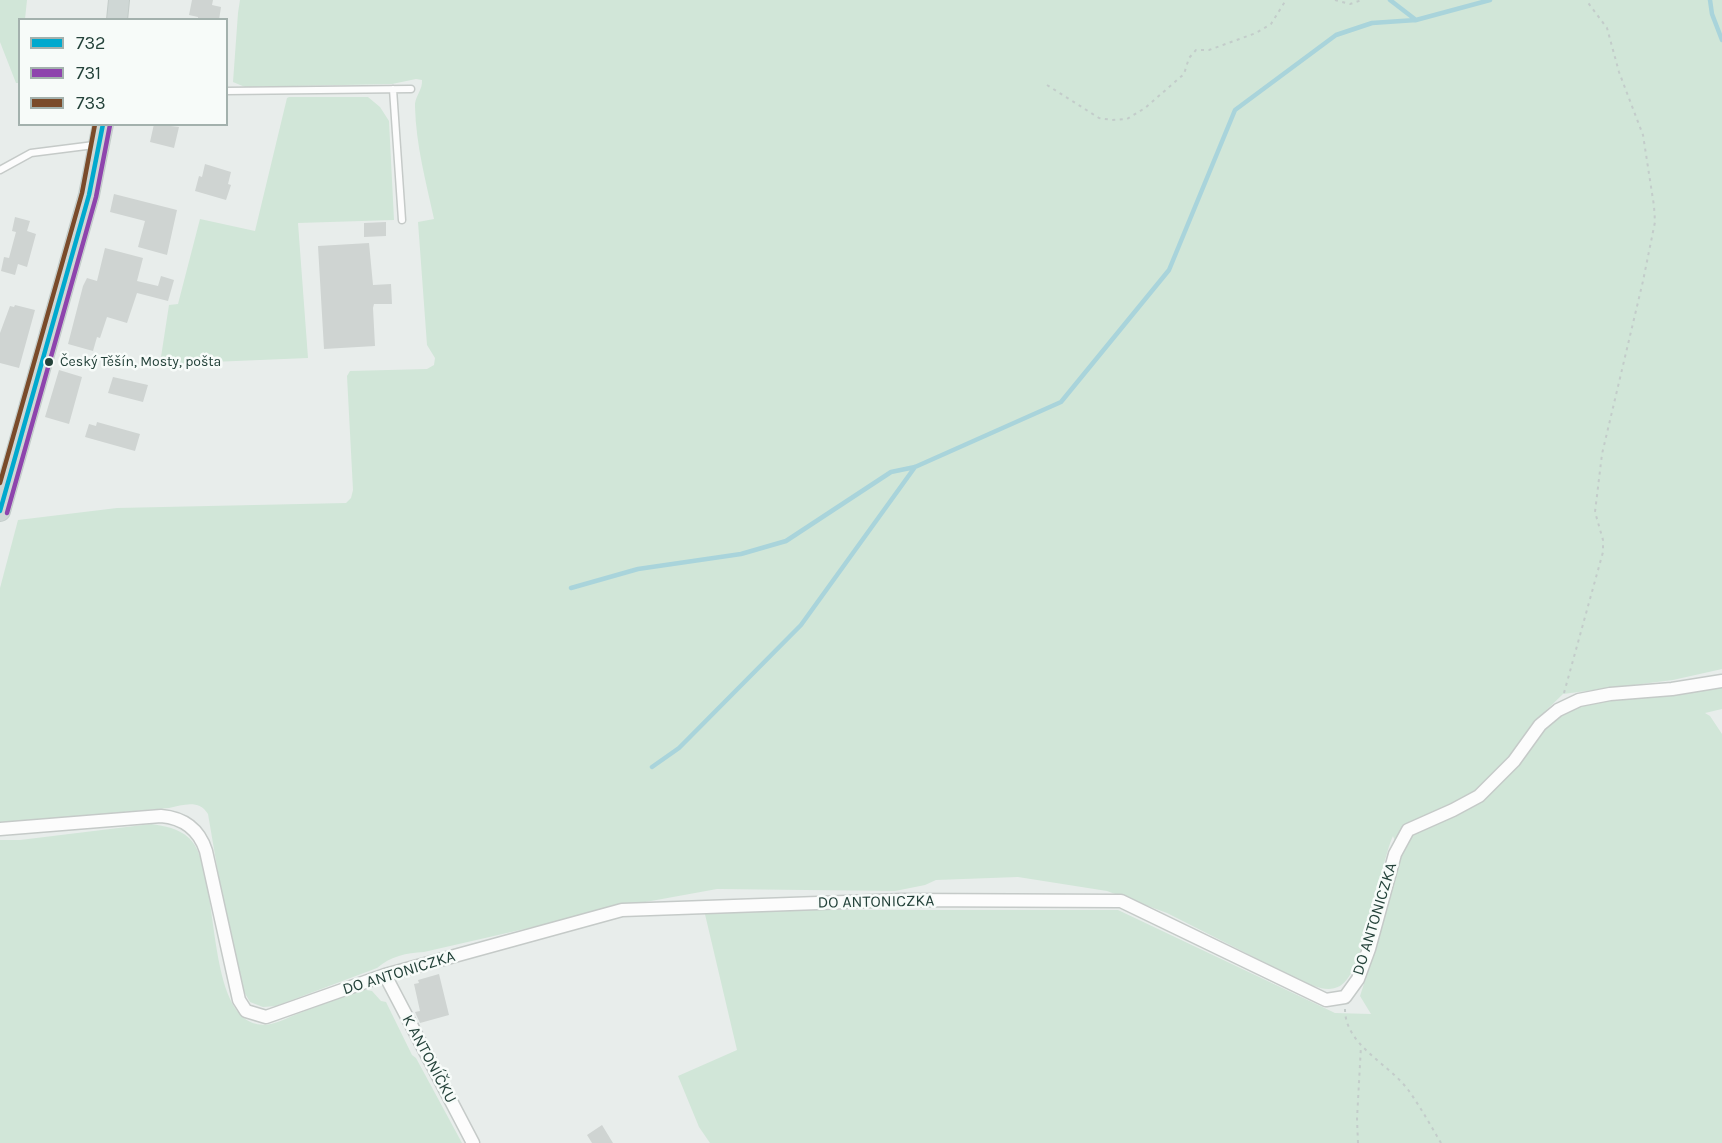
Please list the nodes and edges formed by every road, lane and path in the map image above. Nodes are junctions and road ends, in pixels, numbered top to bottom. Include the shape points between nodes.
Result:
1 (119, 0) edge
2 (1286, 0) edge
3 (1335, 0) edge
4 (1362, 0) edge
5 (1586, 0) edge
6 (117, 18) edge
7 (1047, 85) dead end
8 (393, 89) junction
9 (411, 89) dead end
10 (228, 91) edge
11 (102, 134) edge
12 (0, 170) edge
13 (402, 220) dead end
14 (0, 511) edge
15 (1722, 681) edge
16 (1558, 710) junction
17 (0, 829) edge
18 (384, 975) junction
19 (1345, 997) junction
20 (1361, 1046) junction
21 (473, 1143) edge
22 (1358, 1143) edge
23 (1442, 1143) edge

1 - 6 main road
2 - 7 path via 1271,24 1256,33 1209,50 1196,50 1184,74 1127,119 1099,118
3 - 4 path via 1350,4
5 - 16 path via 1607,28 1643,135 1655,222 1602,454 1595,512 1603,552
8 - 9 lane
8 - 10 lane
8 - 13 lane
11 - 12 lane via 31,153
11 - 14 main road
15 - 16 street, DO ANTONICZKA via 1610,694 1579,700
16 - 19 street, DO ANTONICZKA via 1540,725 1514,761 1479,796 1408,830 1395,854 1358,980
17 - 18 street, DO ANTONICZKA via 161,816 180,819 194,829 206,851 239,1000 246,1011 266,1017
18 - 19 street, DO ANTONICZKA via 622,910 902,900 1121,901 1326,1000
18 - 21 street, K ANTONÍČKU
19 - 20 path via 1345,1018
20 - 22 path
20 - 23 path via 1408,1089

